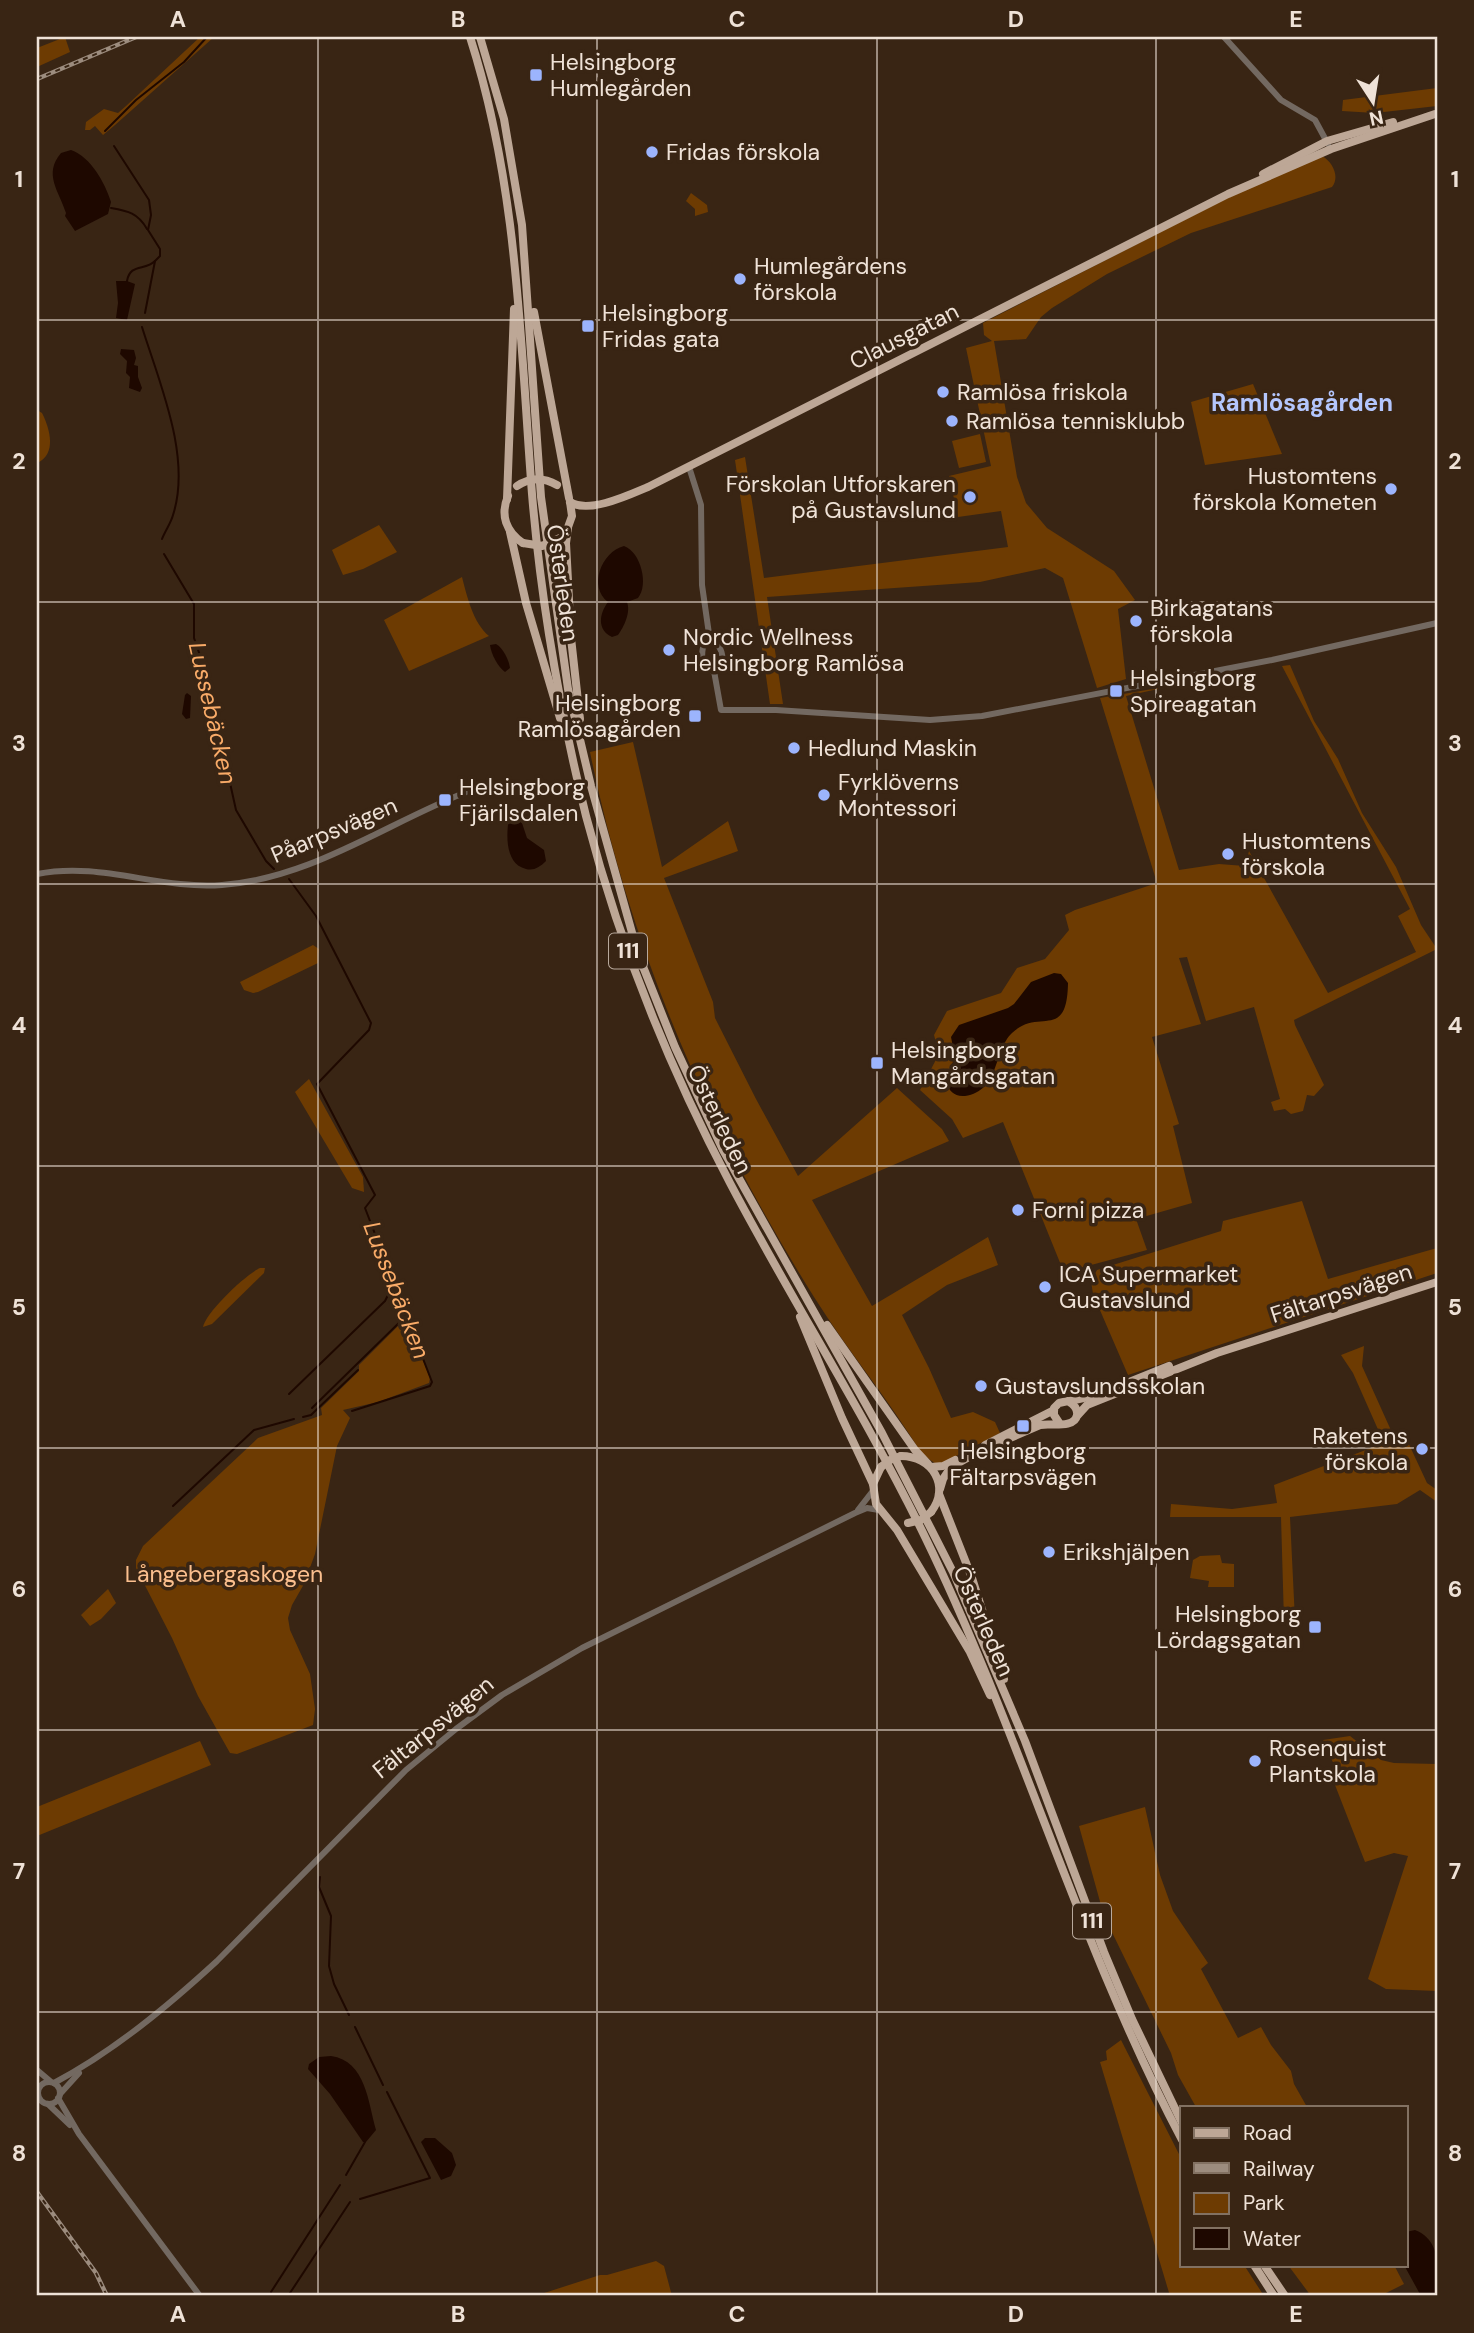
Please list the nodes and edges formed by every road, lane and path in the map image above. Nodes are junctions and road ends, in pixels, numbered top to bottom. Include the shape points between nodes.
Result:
1 (470, 37) edge
2 (480, 37) edge
3 (1224, 37) edge
4 (1436, 114) edge
5 (1329, 145) junction
6 (516, 268) junction
7 (528, 275) junction
8 (689, 467) junction
9 (507, 499) junction
10 (569, 500) junction
11 (593, 506) junction
12 (568, 527) junction
13 (510, 532) junction
14 (1437, 623) edge
15 (710, 641) junction
16 (714, 671) junction
17 (583, 750) junction
18 (573, 758) junction
19 (474, 789) dead end
20 (37, 874) edge
21 (1437, 1282) edge
22 (786, 1285) junction
23 (804, 1294) junction
24 (1217, 1353) junction
25 (1070, 1401) junction
26 (1054, 1410) junction
27 (1077, 1416) junction
28 (1060, 1424) junction
29 (930, 1465) junction
30 (873, 1488) junction
31 (940, 1491) junction
32 (879, 1510) junction
33 (855, 1513) junction
34 (890, 1519) junction
35 (1014, 1716) junction
36 (1013, 1741) junction
37 (96, 2058) junction
38 (37, 2070) edge
39 (53, 2083) junction
40 (37, 2088) edge
41 (59, 2096) junction
42 (48, 2104) junction
43 (1180, 2119) edge
44 (79, 2134) junction
45 (1180, 2136) edge
46 (1255, 2266) edge
47 (1265, 2266) edge
48 (200, 2296) edge
49 (1274, 2296) edge
50 (1284, 2296) edge

1 - 6 main road, Österleden / 111 via 496,133
2 - 7 main road, Österleden / 111 via 513,163
3 - 5 street via 1281,100 1315,120
4 - 5 main road, Clausgatan
5 - 8 main road, Clausgatan
6 - 9 main road
6 - 18 main road, Österleden / 111 via 538,553
7 - 10 main road
7 - 17 main road, Österleden / 111 via 546,538 568,689
8 - 11 main road, Clausgatan via 632,494
8 - 15 street via 701,506 702,584
9 - 10 main road, bridge via 525,481 539,479 557,485
9 - 13 main road via 504,514
10 - 11 main road, Clausgatan
10 - 12 main road via 572,516
11 - 12 main road, Clausgatan
12 - 13 main road, bridge via 560,538 542,546 523,542
12 - 17 main road via 571,638
13 - 18 main road via 526,603
14 - 16 street via 982,716 930,720 721,710
15 - 16 street via 722,655 722,663
15 - 16 street via 703,647 702,661
17 - 23 main road, Österleden / 111 via 622,902 653,994 723,1150
18 - 22 main road, Österleden / 111 via 600,867 665,1049
19 - 20 street, Påarpsvägen via 309,866 260,879 203,886 94,870
21 - 24 main road, Fältarpsvägen
22 - 30 main road
22 - 36 main road, Österleden / 111 via 923,1533
23 - 29 main road
23 - 35 main road, Österleden / 111 via 953,1572
24 - 25 main road, Fältarpsvägen
24 - 27 main road, Fältarpsvägen via 1087,1405
25 - 26 main road via 1059,1403
25 - 27 main road
26 - 28 main road
26 - 29 main road via 949,1463
27 - 28 main road via 1071,1423
28 - 31 main road via 1040,1425 960,1461 947,1472
29 - 30 main road, bridge via 901,1456 890,1460 881,1467
29 - 31 main road
30 - 32 main road
30 - 33 street, Fältarpsvägen
31 - 34 main road, bridge via 931,1512 921,1520
31 - 35 main road
32 - 33 street, Fältarpsvägen
32 - 34 main road
33 - 37 street, Fältarpsvägen via 582,1648 494,1700 406,1770 200,1977
34 - 36 main road via 970,1652
35 - 43 main road, Österleden / 111 via 1104,1952
36 - 45 main road, Österleden / 111 via 1117,2007
37 - 39 street, Fältarpsvägen
37 - 41 street, Fältarpsvägen
38 - 39 street
39 - 40 street
39 - 41 street
40 - 42 street via 39,2098
41 - 42 street
41 - 44 street
42 - 44 street
44 - 48 street
46 - 49 main road
47 - 50 main road

